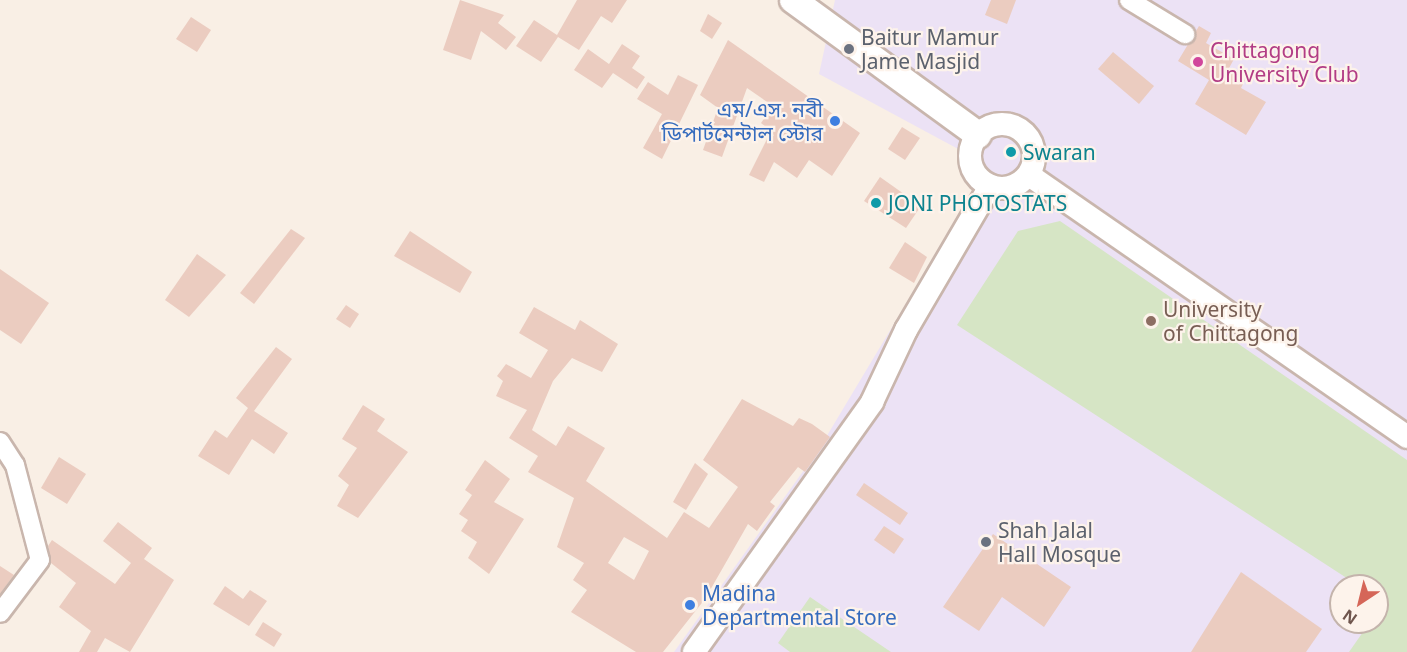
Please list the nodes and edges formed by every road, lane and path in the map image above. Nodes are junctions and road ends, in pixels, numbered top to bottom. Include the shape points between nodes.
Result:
1 (793, 0) edge
2 (1129, 0) edge
3 (1185, 34) dead end
4 (978, 135) junction
5 (1029, 175) junction
6 (990, 186) junction
7 (1061, 196) dead end
8 (1407, 436) edge
9 (0, 442) edge
10 (0, 613) edge
11 (694, 652) edge

1 - 4 main road
2 - 3 street
4 - 5 street via 1001,124 1020,130 1034,155
4 - 6 street via 971,163
5 - 6 street via 1007,188
5 - 8 street
6 - 11 street via 906,330 872,402
7 - 8 street
9 - 10 street via 15,465 40,560

